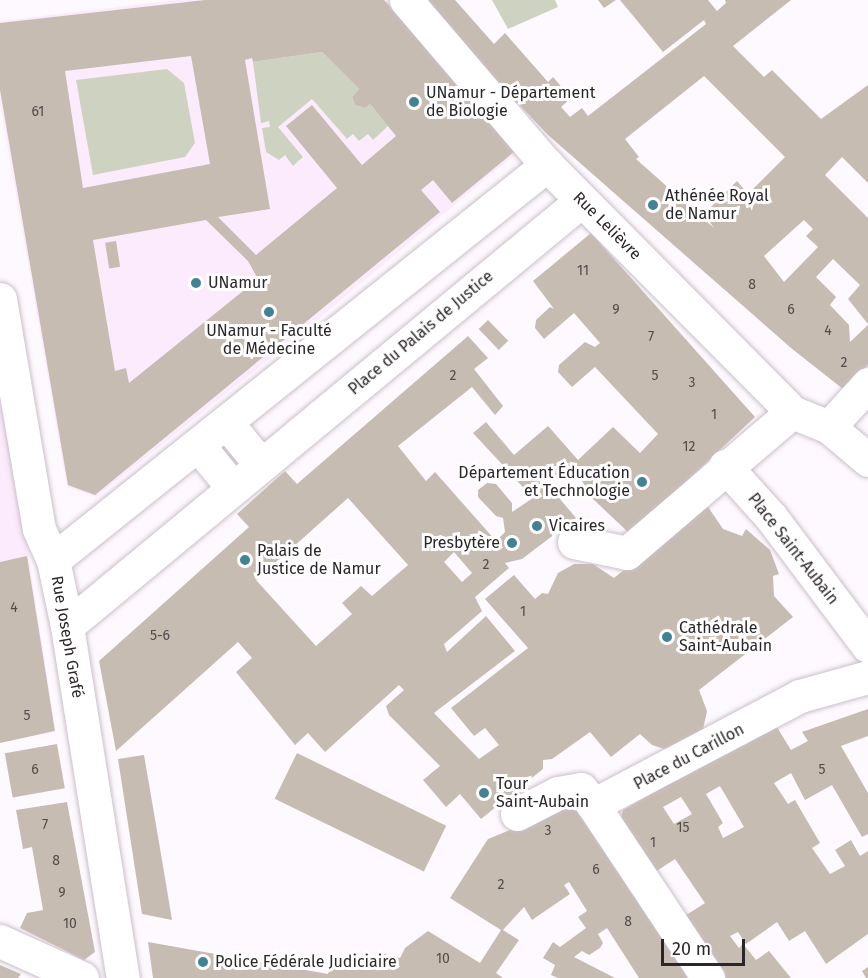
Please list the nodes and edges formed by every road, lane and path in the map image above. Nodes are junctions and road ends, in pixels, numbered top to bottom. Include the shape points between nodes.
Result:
1 (406, 0) edge
2 (548, 165) junction
3 (581, 201) junction
4 (0, 299) edge
5 (868, 384) edge
6 (792, 412) junction
7 (226, 422) junction
8 (829, 427) junction
9 (198, 445) junction
10 (868, 460) edge
11 (261, 465) junction
12 (725, 466) junction
13 (233, 488) junction
14 (574, 542) dead end
15 (53, 560) junction
16 (67, 626) junction
17 (868, 646) edge
18 (868, 676) edge
19 (593, 805) junction
20 (517, 814) dead end
21 (0, 941) edge
22 (82, 978) edge
23 (123, 978) edge
24 (708, 978) edge

1 - 2 street, Rue Lelièvre
2 - 3 street, Rue Lelièvre
2 - 7 street
3 - 6 street, Rue Lelièvre
3 - 11 street, Place du Palais de Justice
4 - 15 street, Rue Joseph Grafé via 39,529
5 - 8 street
6 - 8 street, Rue Lelièvre
6 - 12 street
7 - 9 street
7 - 11 street
8 - 10 street, Rue Lelièvre
9 - 13 street
9 - 15 street
11 - 13 street, Place du Palais de Justice
12 - 14 street via 627,553
12 - 17 street, Place Saint-Aubain via 771,517
13 - 16 street, Place du Palais de Justice
15 - 16 street, Rue Joseph Grafé
16 - 23 street, Rue Joseph Grafé
18 - 19 street, Place du Carillon via 800,696
19 - 20 street via 581,789 558,793
19 - 24 street
21 - 22 street

